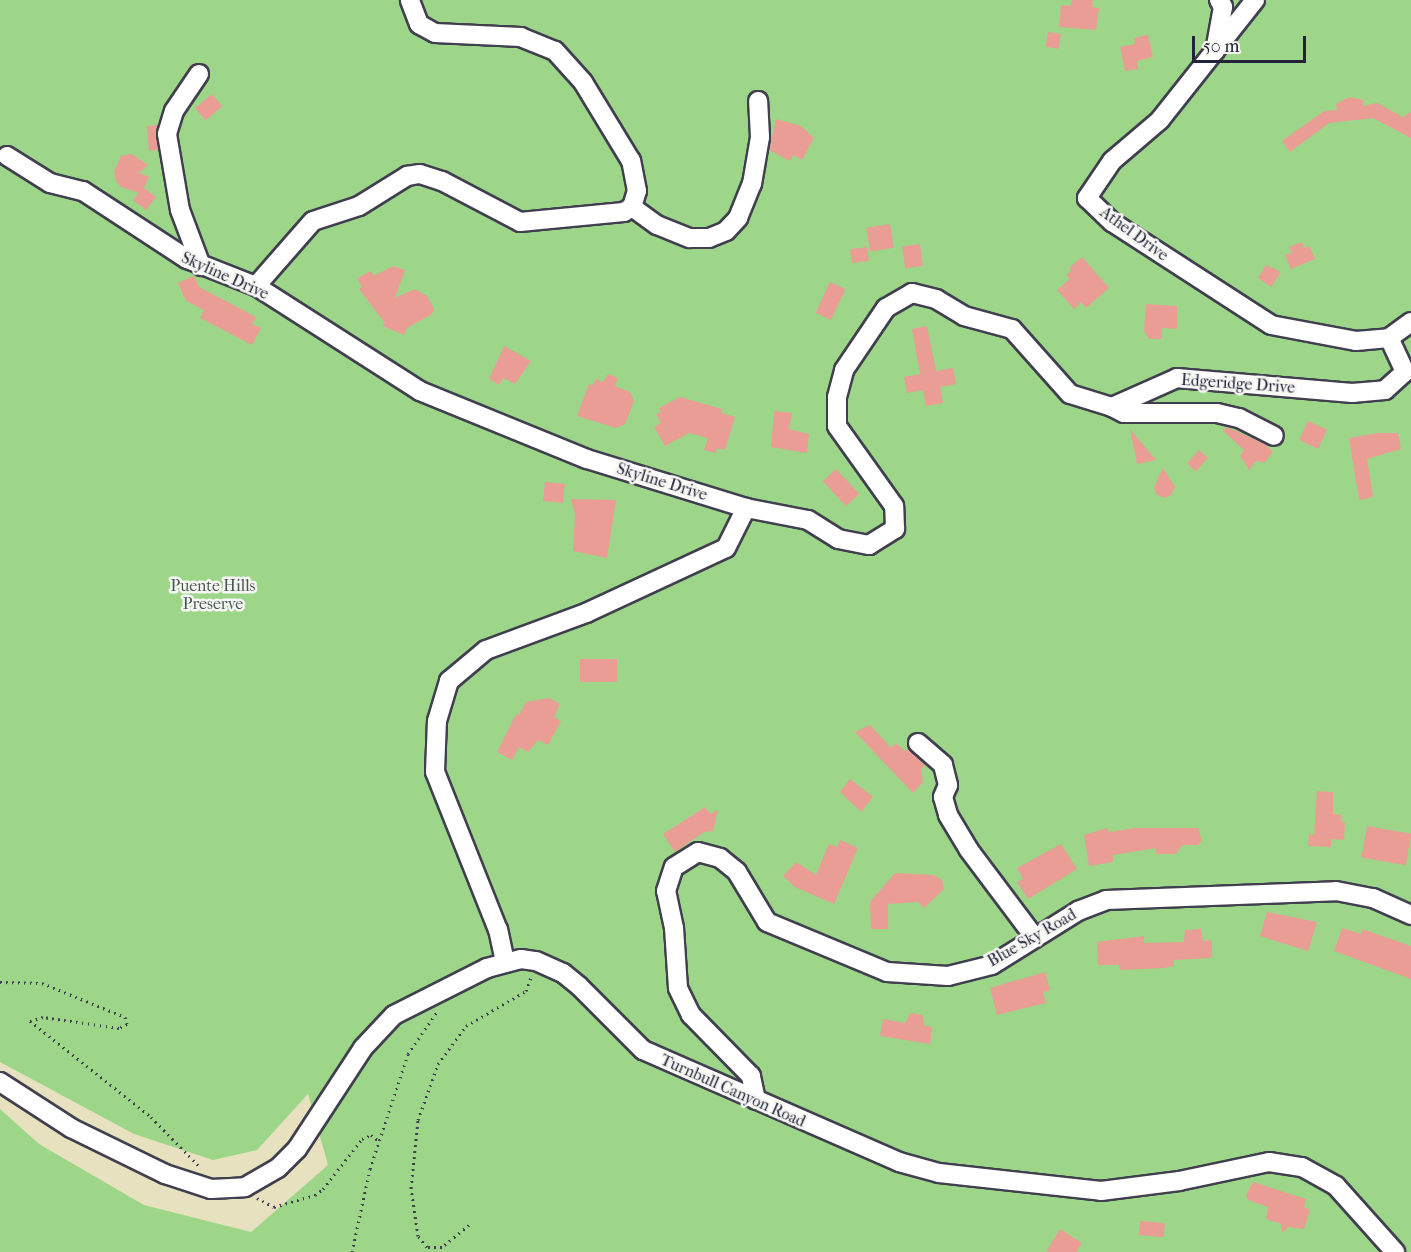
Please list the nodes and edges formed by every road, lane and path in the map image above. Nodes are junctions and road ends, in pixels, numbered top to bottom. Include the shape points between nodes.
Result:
1 (410, 0) edge
2 (1256, 0) edge
3 (1224, 2) edge
4 (1215, 51) junction
5 (199, 74) dead end
6 (758, 101) dead end
7 (7, 156) dead end
8 (632, 207) junction
9 (201, 266) junction
10 (256, 286) junction
11 (1411, 322) edge
12 (1389, 338) junction
13 (1112, 406) junction
14 (1274, 436) dead end
15 (746, 508) junction
16 (918, 743) dead end
17 (1411, 915) edge
18 (1035, 938) junction
19 (536, 961) junction
20 (506, 962) junction
21 (0, 982) edge
22 (441, 1010) dead end
23 (0, 1082) edge
24 (756, 1100) junction
25 (379, 1141) junction
26 (203, 1187) junction
27 (253, 1198) dead end
28 (469, 1225) dead end
29 (352, 1252) edge
30 (1395, 1252) edge

1 - 8 street via 419,24 435,33 521,38 555,51 583,82 631,161 637,191
2 - 4 street, Athel Drive
3 - 4 street
4 - 12 street, Athel Drive via 1160,120 1112,161 1087,198 1112,222 1270,325 1356,341
5 - 9 street via 174,111 167,134 180,210
6 - 8 street via 760,137 752,184 738,218 726,231 710,238 690,238 657,225
7 - 9 street, Skyline Drive via 50,183 83,191
8 - 10 street via 624,212 520,222 442,181 420,174 407,176 359,206 313,221
9 - 10 street, Skyline Drive
10 - 15 street, Skyline Drive via 420,391 538,442
11 - 12 street
12 - 13 street, Edgeridge Drive via 1405,372 1385,390 1352,393 1177,378
13 - 14 street via 1124,413 1217,413 1239,418
13 - 15 street via 1070,394 1012,329 964,316 936,299 912,293 885,308 844,370 837,397 837,426 894,506 895,529 869,545 838,539 808,520
15 - 20 street via 726,548 586,613 486,650 449,681 437,722 435,772 498,930
16 - 18 street via 943,765 948,785 943,797 948,815 969,850
17 - 18 street, Blue Sky Road via 1373,898 1336,891 1106,900 1078,911
18 - 24 street, Blue Sky Road via 992,965 948,976 887,972 767,922 736,872 720,858 698,852 674,867 666,891 674,928 678,988 691,1015 751,1076
19 - 20 street, Turnbull Canyon Road
19 - 24 street, Turnbull Canyon Road via 579,986 642,1050
19 - 28 path via 526,991 466,1026 438,1064 418,1120 411,1188 418,1236 427,1247 442,1246
20 - 26 street, Turnbull Canyon Road via 429,994 380,1026 312,1129 278,1168 245,1187
21 - 26 path via 42,983 125,1017 126,1024 119,1028 43,1017 30,1021 151,1117 194,1157 200,1164
22 - 25 path via 408,1054
23 - 26 street, Turnbull Canyon Road via 86,1136
24 - 30 street, Turnbull Canyon Road via 878,1154 939,1173 1101,1191 1179,1181 1269,1162 1302,1167 1336,1186
25 - 27 path via 371,1135 362,1139 315,1195 274,1207
25 - 29 path

